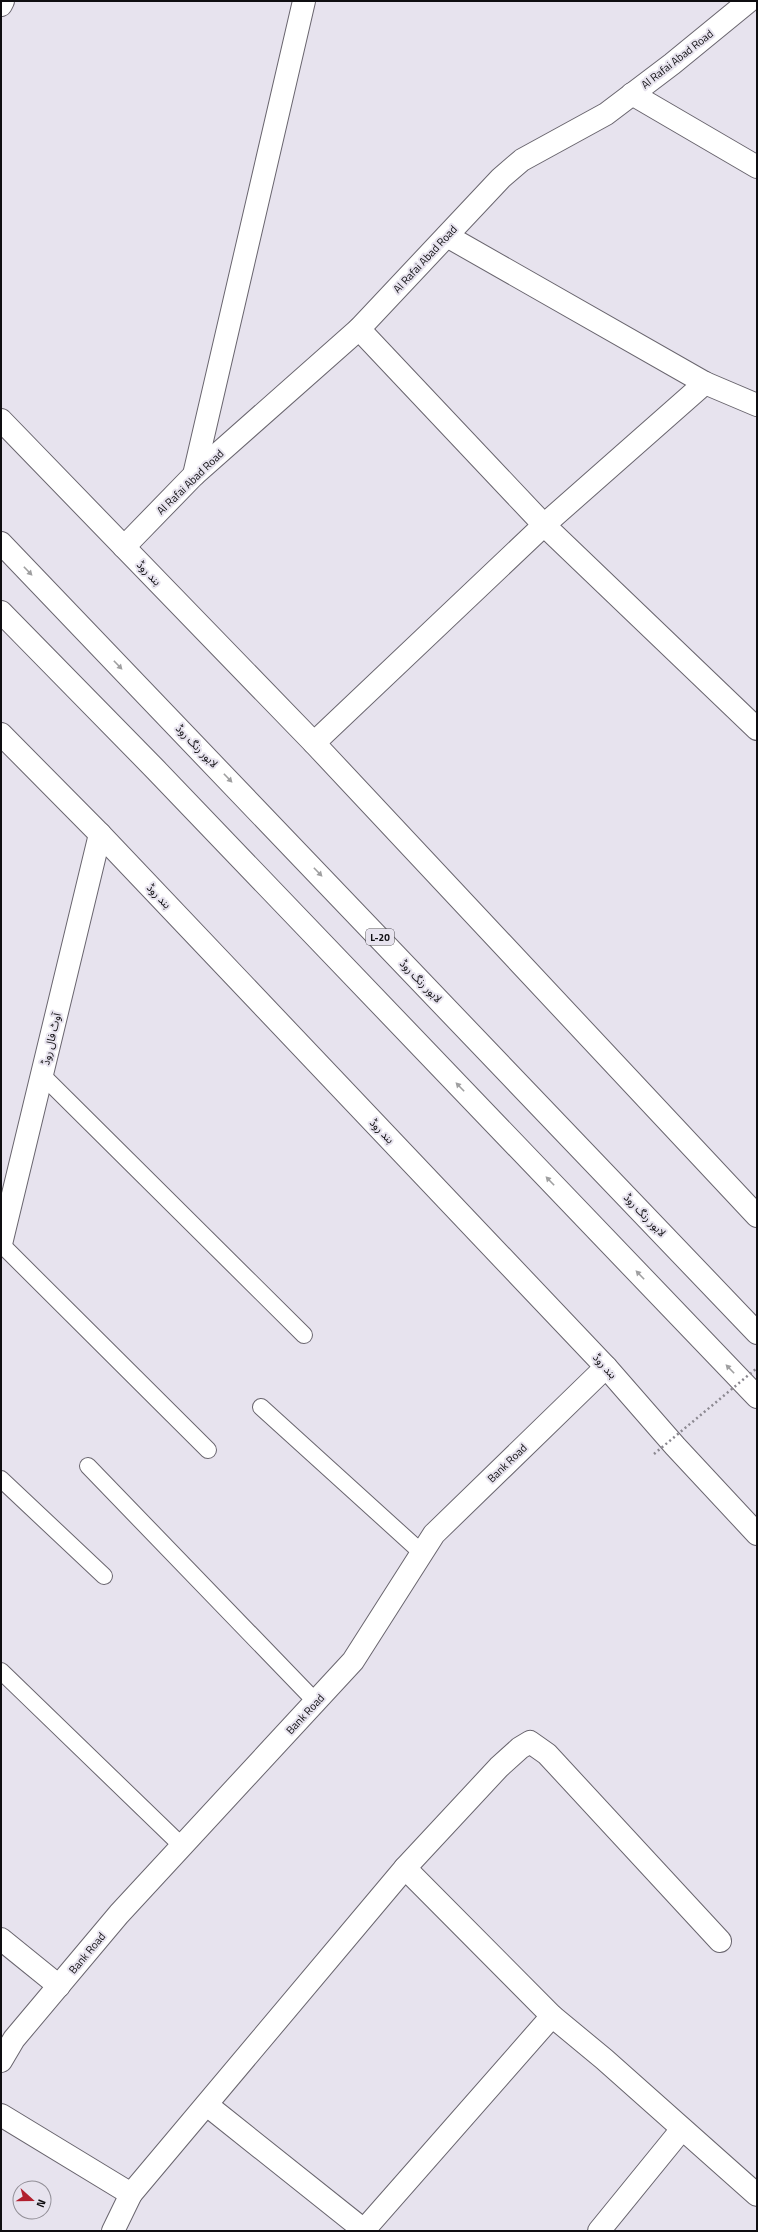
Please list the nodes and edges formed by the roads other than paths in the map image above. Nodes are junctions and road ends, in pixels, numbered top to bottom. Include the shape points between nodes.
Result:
1 (4, 1) edge
2 (304, 1) edge
3 (749, 1) edge
4 (1, 5) edge
5 (632, 94) junction
6 (757, 167) edge
7 (447, 236) junction
8 (359, 329) junction
9 (704, 383) junction
10 (757, 405) edge
11 (1, 420) edge
12 (194, 475) junction
13 (544, 525) junction
14 (1, 543) edge
15 (124, 547) junction
16 (1, 612) edge
17 (757, 729) edge
18 (1, 734) edge
19 (314, 743) junction
20 (100, 834) junction
21 (43, 1076) junction
22 (757, 1216) edge
23 (1, 1244) edge
24 (757, 1333) edge
25 (304, 1335) dead end
26 (606, 1367) junction
27 (757, 1397) edge
28 (261, 1407) dead end
29 (208, 1450) dead end
30 (88, 1466) dead end
31 (1, 1479) edge
32 (757, 1534) edge
33 (422, 1554) junction
34 (104, 1576) dead end
35 (1, 1671) edge
36 (316, 1702) junction
37 (182, 1846) junction
38 (405, 1868) junction
39 (1, 1939) edge
40 (720, 1942) dead end
41 (59, 1986) junction
42 (552, 2016) junction
43 (1, 2061) edge
44 (206, 2105) junction
45 (1, 2115) edge
46 (682, 2129) junction
47 (131, 2194) junction
48 (757, 2195) edge
49 (364, 2230) edge
50 (113, 2231) edge
51 (599, 2231) edge

1 - 4 main road
2 - 12 main road
3 - 5 main road, Al Rafai Abad Road
5 - 6 main road
5 - 7 main road, Al Rafai Abad Road via 588,125 522,160 501,178
7 - 8 main road, Al Rafai Abad Road
7 - 9 main road
8 - 12 main road, Al Rafai Abad Road
8 - 13 main road
9 - 10 main road
9 - 13 main road
11 - 15 main road, بند روڈ
12 - 15 main road, Al Rafai Abad Road
13 - 17 main road
13 - 19 main road
14 -> 24 main road, لاہور رنگ روڈ / L-20
15 - 19 main road, بند روڈ
27 -> 16 main road via 156,770
18 - 20 main road, بند روڈ
19 - 22 main road, بند روڈ
20 - 21 main road, آوٹ فال روڈ
20 - 26 main road, بند روڈ
21 - 23 main road, آوٹ فال روڈ
21 - 25 lane
23 - 29 lane
26 - 32 main road, بند روڈ
26 - 33 main road, Bank Road via 434,1534
28 - 33 lane
30 - 36 lane
31 - 34 lane
33 - 36 main road, Bank Road via 353,1661
35 - 37 lane
36 - 37 main road, Bank Road
37 - 41 main road, Bank Road via 119,1914
38 - 40 main road via 499,1767 530,1742 547,1754
38 - 42 main road
38 - 44 main road
39 - 41 main road
41 - 43 main road, Bank Road via 14,2039
42 - 46 main road
42 - 49 main road
44 - 47 main road
44 - 49 main road
45 - 47 main road
46 - 48 main road
46 - 51 main road
47 - 50 main road

